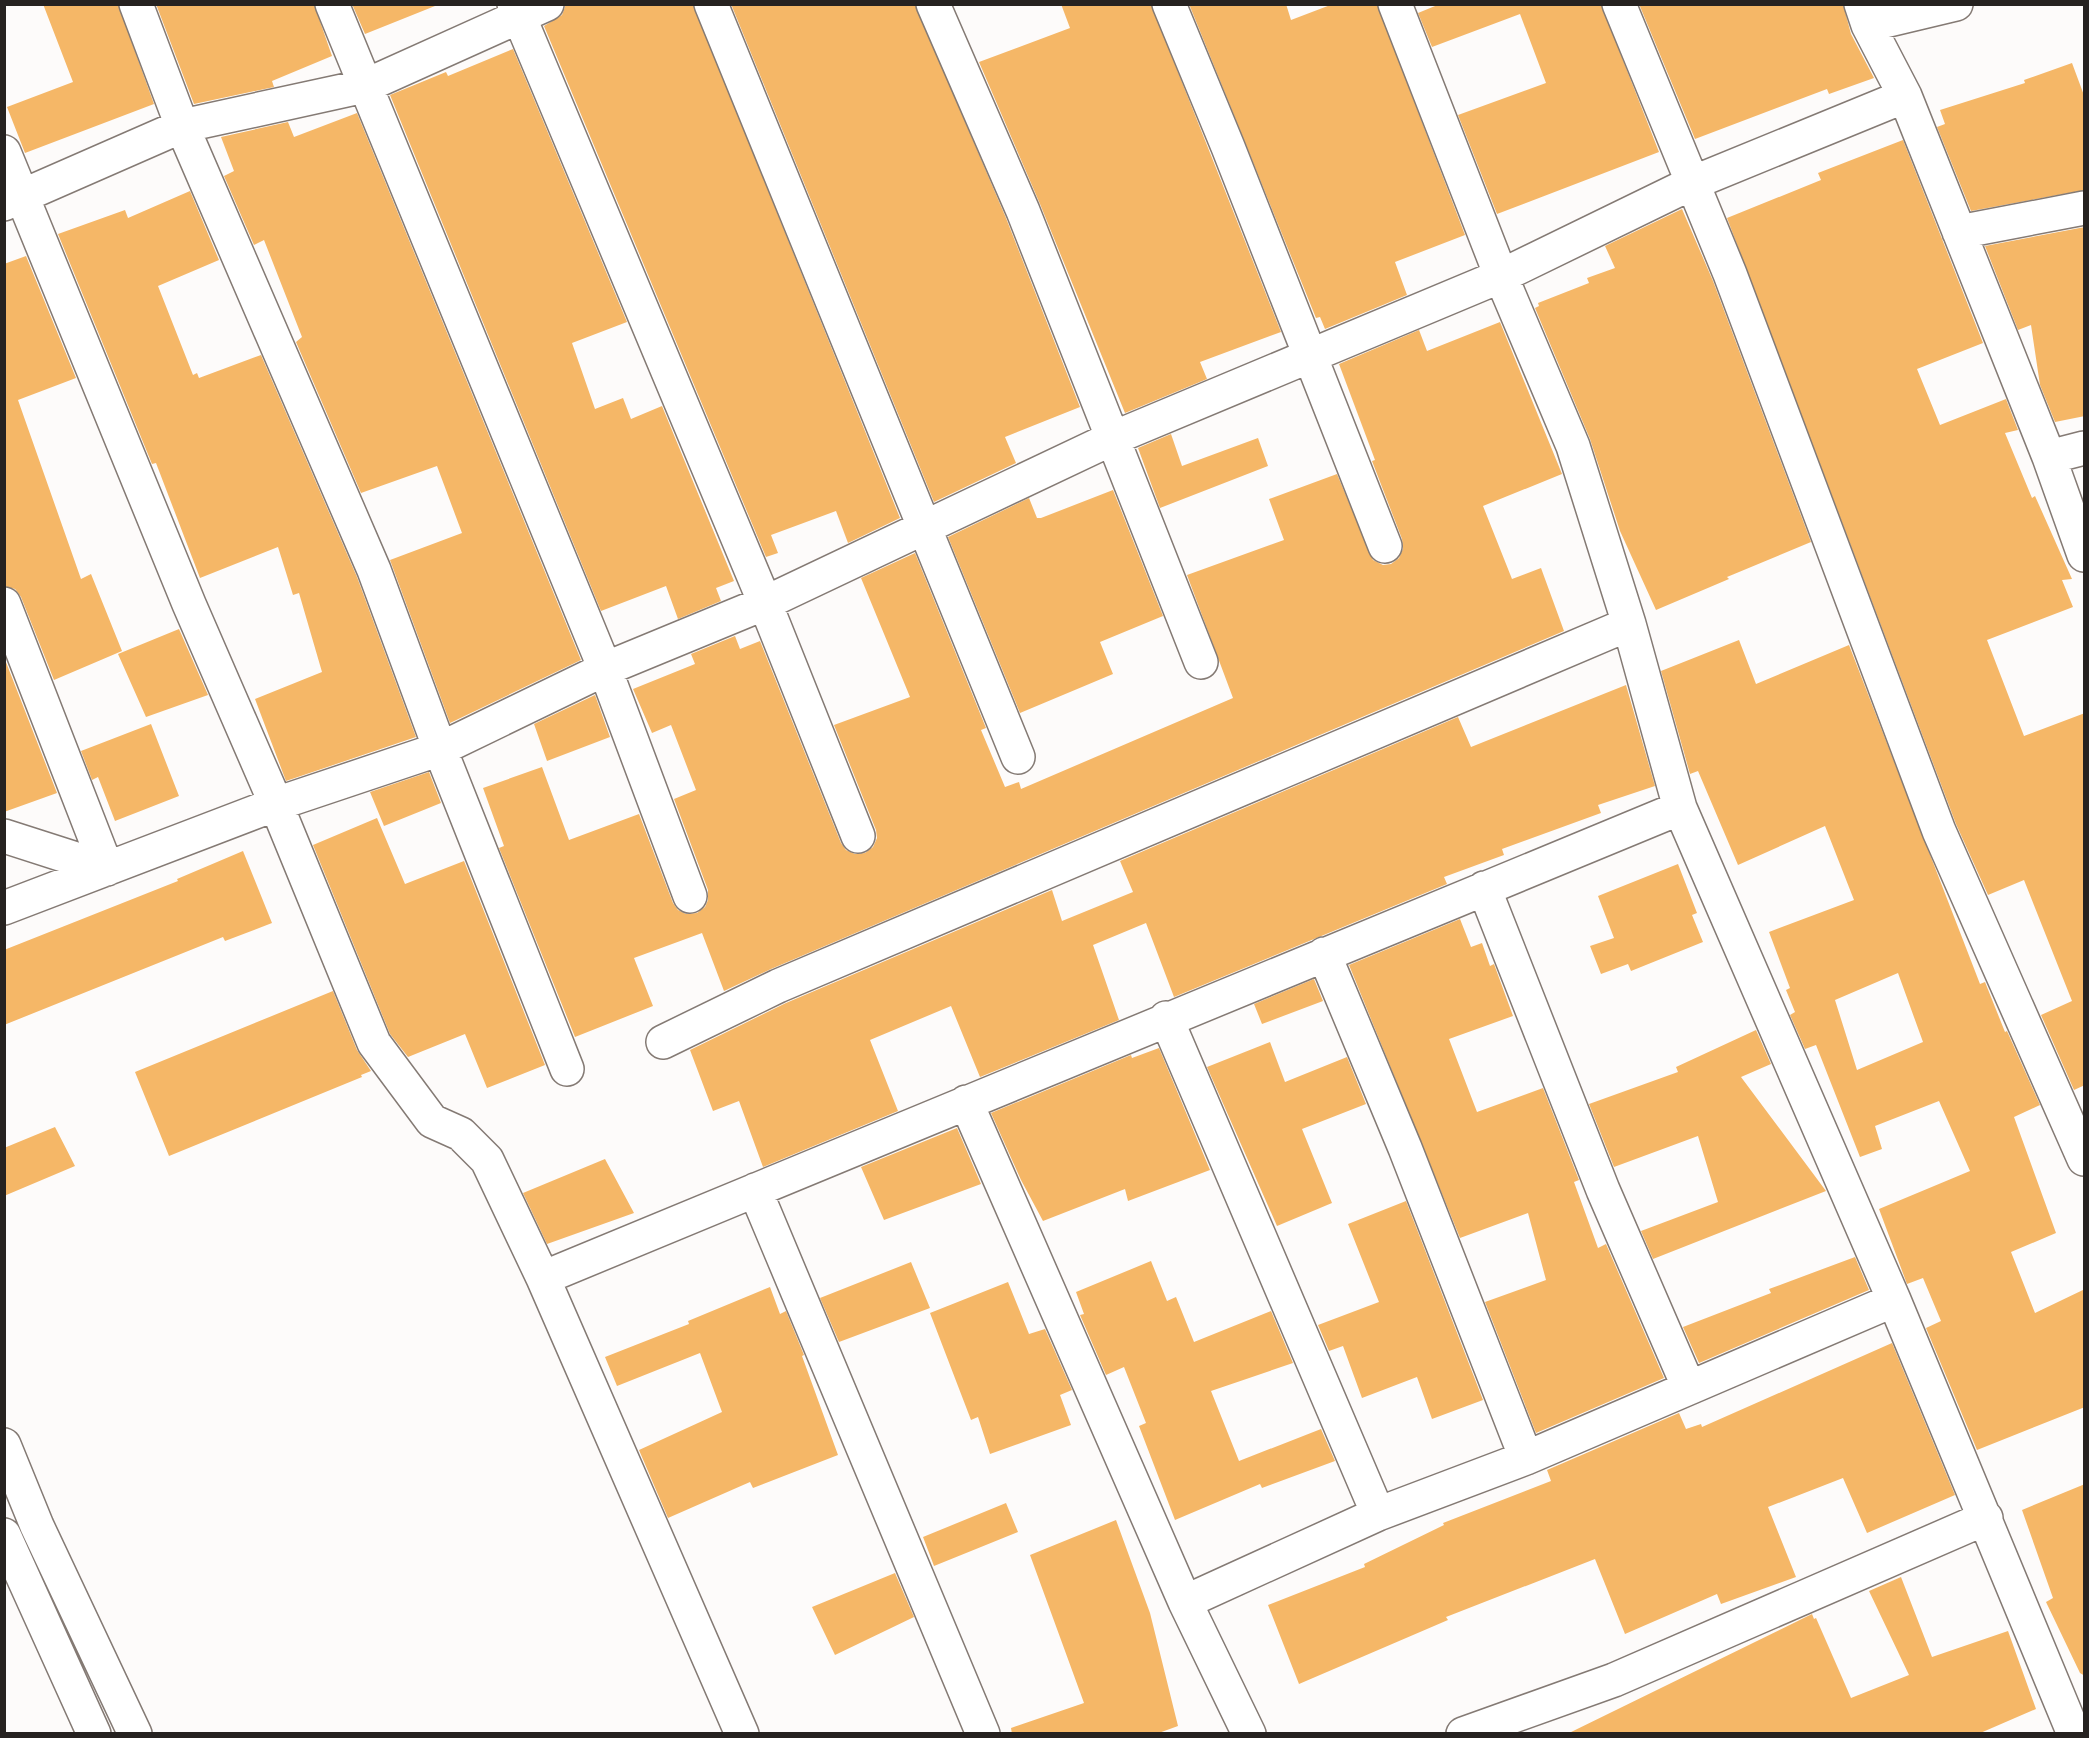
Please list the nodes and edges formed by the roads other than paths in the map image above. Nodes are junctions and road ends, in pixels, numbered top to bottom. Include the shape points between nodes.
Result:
1 (136, 4) edge
2 (332, 4) edge
3 (711, 4) edge
4 (933, 4) edge
5 (1169, 4) edge
6 (1395, 4) edge
7 (1619, 4) edge
8 (1956, 4) edge
9 (527, 9) edge
10 (1864, 15) edge
11 (365, 86) junction
12 (1905, 96) junction
13 (182, 126) junction
14 (4, 152) edge
15 (1690, 184) junction
16 (14, 201) edge
17 (2085, 208) edge
18 (1959, 232) junction
19 (1502, 276) junction
20 (1309, 357) junction
21 (1111, 439) junction
22 (2085, 448) edge
23 (2049, 457) junction
24 (923, 530) junction
25 (1384, 546) dead end
26 (2085, 555) edge
27 (765, 603) junction
28 (4, 604) edge
29 (1629, 624) junction
30 (1200, 662) dead end
31 (604, 669) junction
32 (440, 750) junction
33 (1017, 757) dead end
34 (276, 804) junction
35 (1680, 808) junction
36 (4, 836) edge
37 (858, 836) dead end
38 (108, 869) junction
39 (1484, 888) junction
40 (690, 896) dead end
41 (4, 908) edge
42 (1324, 954) junction
43 (1166, 1018) junction
44 (663, 1042) dead end
45 (567, 1069) dead end
46 (966, 1102) junction
47 (2085, 1160) edge
48 (755, 1190) junction
49 (543, 1278) junction
50 (1894, 1300) junction
51 (1689, 1388) junction
52 (4, 1445) edge
53 (1526, 1458) junction
54 (1378, 1514) junction
55 (1986, 1518) junction
56 (4, 1535) edge
57 (1185, 1602) junction
58 (94, 1734) edge
59 (135, 1734) edge
60 (742, 1734) edge
61 (983, 1734) edge
62 (1249, 1734) edge
63 (1463, 1734) edge
64 (2074, 1734) edge

1 - 13 street
2 - 11 street
3 - 24 street
4 - 21 street via 1023,211
5 - 20 street
6 - 19 street
7 - 15 street
8 - 10 street
9 - 11 street
9 - 27 street
10 - 12 street
11 - 13 street
11 - 31 street
12 - 15 street
12 - 18 street
13 - 16 street
13 - 32 street via 374,570
14 - 16 street
15 - 19 street
15 - 47 street via 1730,274 1939,831
16 - 34 street
17 - 18 street
18 - 23 street
19 - 20 street
19 - 29 street via 1573,446
20 - 21 street
20 - 25 street
21 - 24 street
21 - 30 street
22 - 23 street
23 - 26 street
24 - 27 street
24 - 33 street
27 - 31 street
27 - 37 street
28 - 38 street
29 - 35 street
29 - 44 street via 778,986
31 - 32 street
31 - 40 street
32 - 34 street
32 - 45 street
34 - 38 street
34 - 49 street via 374,1043 432,1121 461,1134 487,1160
35 - 39 street
35 - 50 street
36 - 38 street
38 - 41 street
39 - 42 street
39 - 51 street via 1603,1190
42 - 43 street
42 - 53 street via 1405,1148
43 - 46 street
43 - 54 street
46 - 48 street
46 - 57 street
48 - 49 street
48 - 61 street
49 - 60 street
50 - 51 street
50 - 55 street
51 - 53 street
52 - 59 street via 37,1526
53 - 54 street
54 - 57 street
55 - 63 street via 1614,1680
55 - 64 street
56 - 58 street
57 - 62 street

